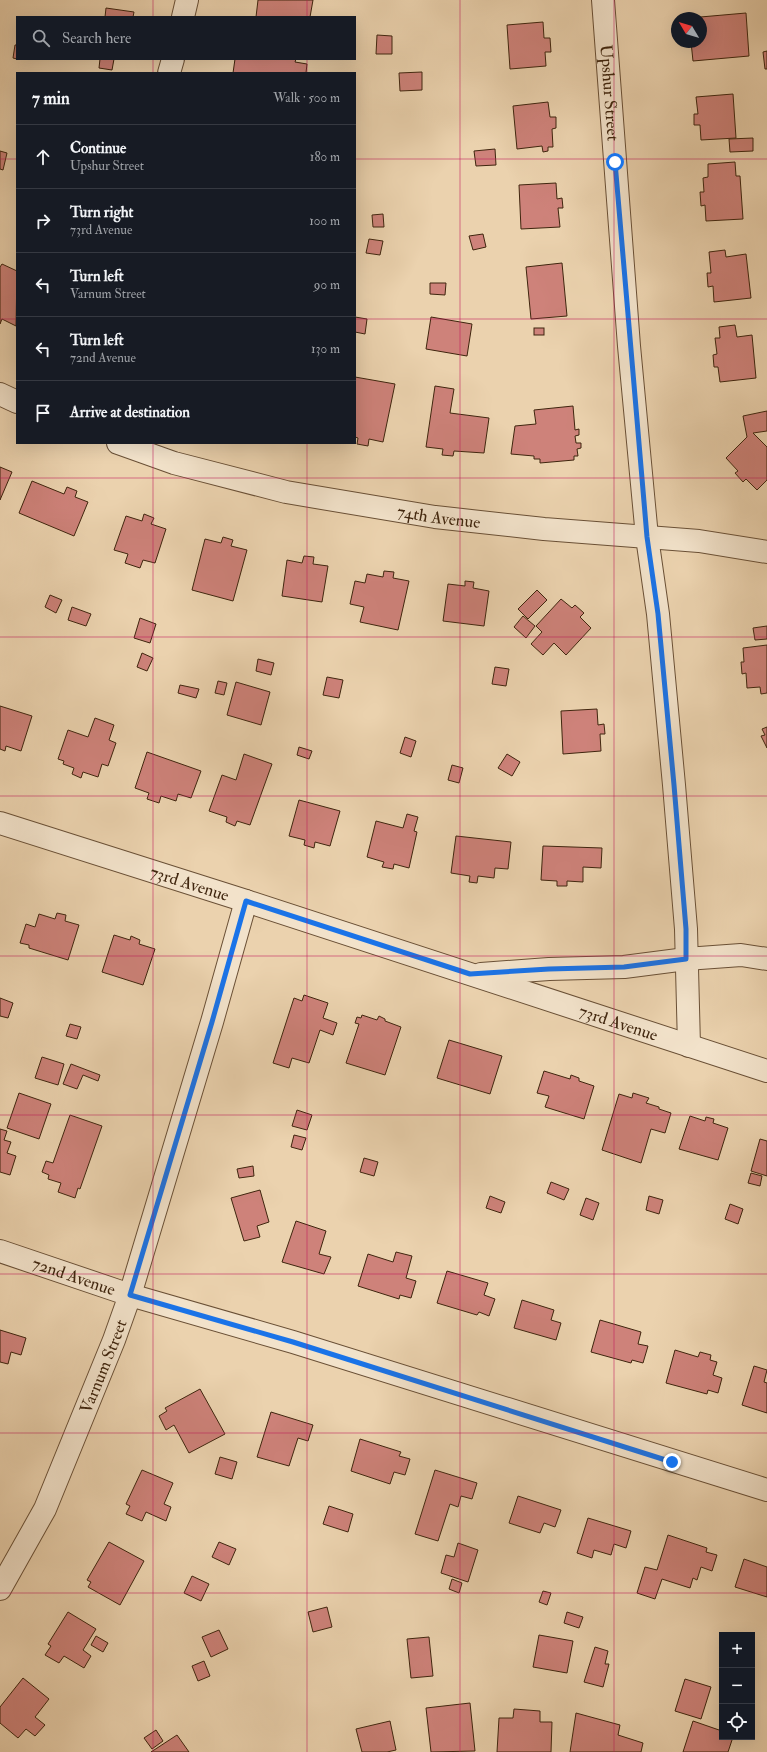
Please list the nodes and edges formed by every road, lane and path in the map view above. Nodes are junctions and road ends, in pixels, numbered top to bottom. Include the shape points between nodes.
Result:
1 (187, 0) edge
2 (603, 0) edge
3 (183, 16) edge
4 (173, 60) edge
5 (169, 72) edge
6 (0, 394) edge
7 (16, 402) edge
8 (121, 444) edge
9 (647, 537) junction
10 (767, 552) edge
11 (0, 823) edge
12 (246, 901) junction
13 (686, 959) junction
14 (767, 959) edge
15 (470, 974) junction
16 (690, 1046) junction
17 (767, 1071) edge
18 (0, 1251) edge
19 (130, 1295) junction
20 (767, 1490) edge
21 (0, 1590) edge

1 - 3 street
2 - 9 street, Upshur Street via 629,346
4 - 5 street
6 - 7 street
8 - 9 street, 74th Avenue via 174,464 286,492 435,517
9 - 10 street, 74th Avenue via 700,541
9 - 13 street, Upshur Street via 658,614 672,762 686,929
11 - 12 street, 73rd Avenue
12 - 15 street, 73rd Avenue
12 - 19 street, Varnum Street
13 - 14 street, 73rd Avenue via 741,955
13 - 15 street, 73rd Avenue via 624,967
13 - 16 street, Upshur Street
15 - 16 street, 73rd Avenue
16 - 17 street, 73rd Avenue
18 - 19 street, 72nd Avenue
19 - 20 street, 72nd Avenue
19 - 21 street, Varnum Street via 97,1384 45,1509

